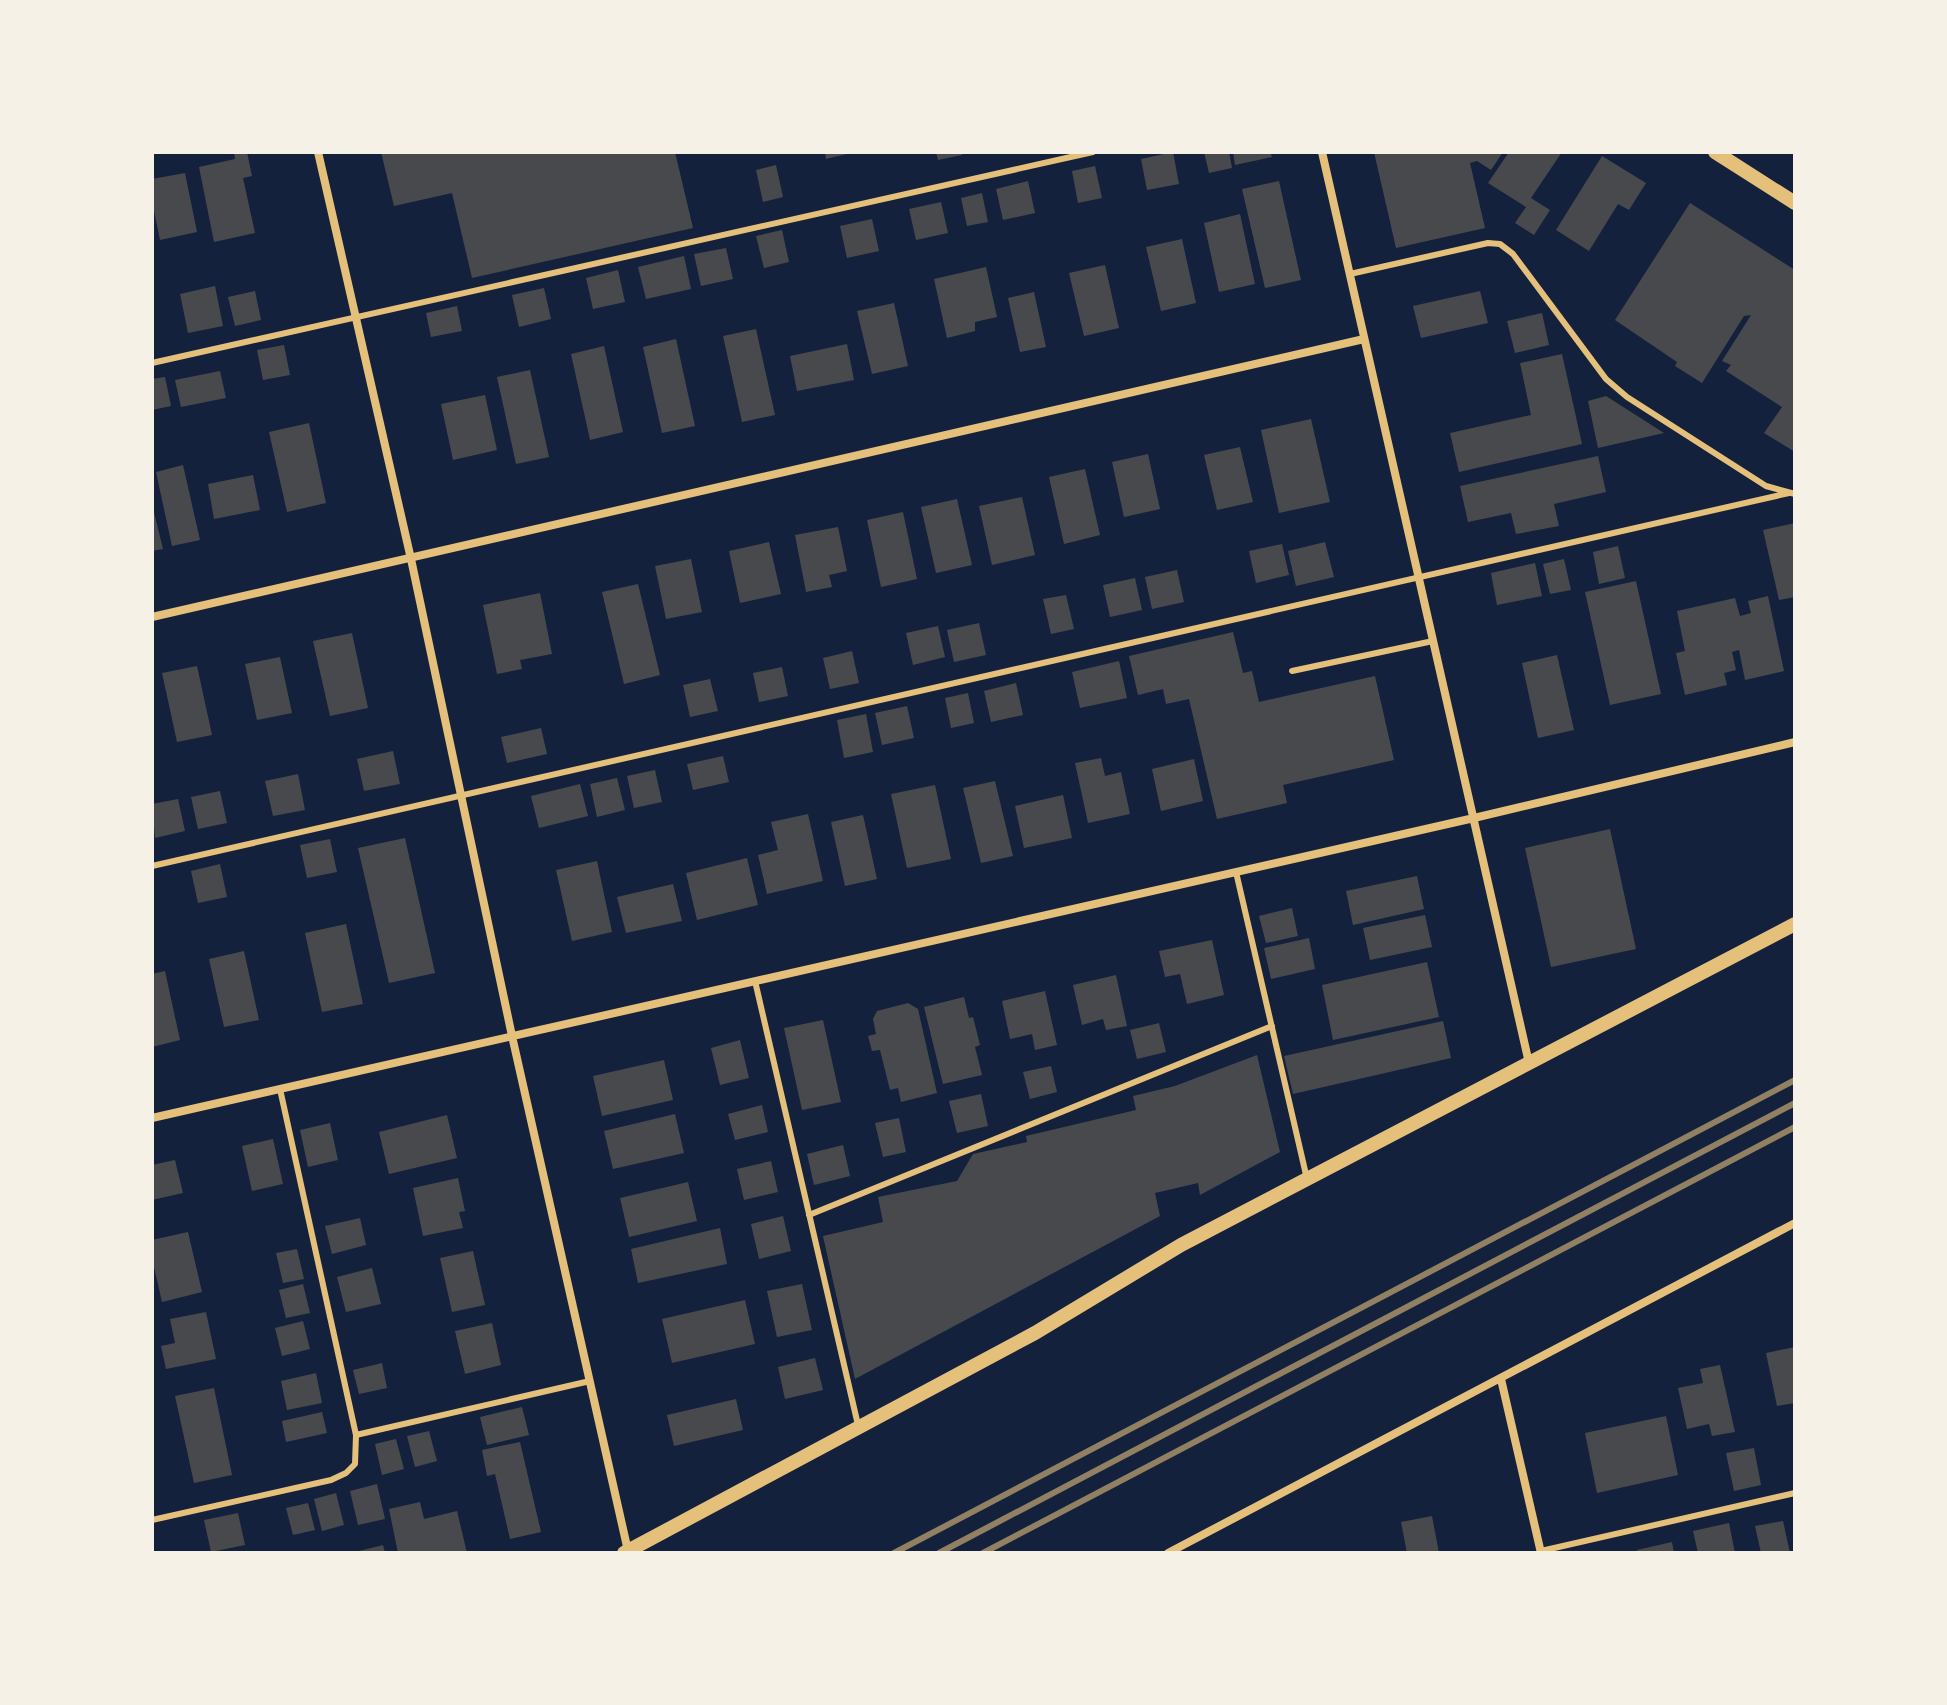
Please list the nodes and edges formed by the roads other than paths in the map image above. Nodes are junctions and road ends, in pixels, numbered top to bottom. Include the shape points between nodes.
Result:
1 (318, 152) edge
2 (1093, 152) edge
3 (1322, 152) edge
4 (1715, 152) edge
5 (1795, 203) edge
6 (1350, 274) junction
7 (355, 317) junction
8 (1364, 339) junction
9 (152, 363) edge
10 (1792, 494) edge
11 (411, 559) junction
12 (1418, 578) junction
13 (152, 617) edge
14 (1433, 641) junction
15 (1292, 671) dead end
16 (1795, 742) edge
17 (461, 795) junction
18 (1474, 818) junction
19 (152, 866) edge
20 (1236, 872) junction
21 (1795, 924) edge
22 (755, 981) junction
23 (1272, 1026) junction
24 (512, 1036) junction
25 (1529, 1063) junction
26 (280, 1089) junction
27 (152, 1118) edge
28 (1307, 1179) junction
29 (809, 1215) junction
30 (1795, 1223) edge
31 (1501, 1379) junction
32 (590, 1381) junction
33 (858, 1429) junction
34 (356, 1435) junction
35 (1795, 1493) edge
36 (152, 1520) edge
37 (626, 1552) edge
38 (1541, 1552) edge
39 (1168, 1553) edge

1 - 7 street
2 - 7 lane
3 - 6 street
4 - 5 street
6 - 8 street
6 - 10 lane via 1500,244 1513,254 1606,379 1627,397 1766,486
7 - 9 lane
7 - 11 street
8 - 11 street
8 - 12 street
10 - 12 lane
11 - 13 street
11 - 17 street
12 - 14 street
12 - 17 lane
14 - 15 lane
14 - 18 street
16 - 18 street
17 - 19 lane
17 - 24 street
18 - 20 street
18 - 25 street
20 - 22 street
20 - 23 lane
21 - 25 street
22 - 24 street
22 - 29 lane
23 - 28 lane
23 - 29 lane
24 - 26 street
24 - 32 street
25 - 28 street
26 - 27 street
26 - 34 lane
28 - 33 street
29 - 33 lane
30 - 31 street
31 - 38 street
31 - 39 street
32 - 34 lane
32 - 37 street
33 - 37 street
34 - 36 lane via 355,1464 331,1480
35 - 38 lane

